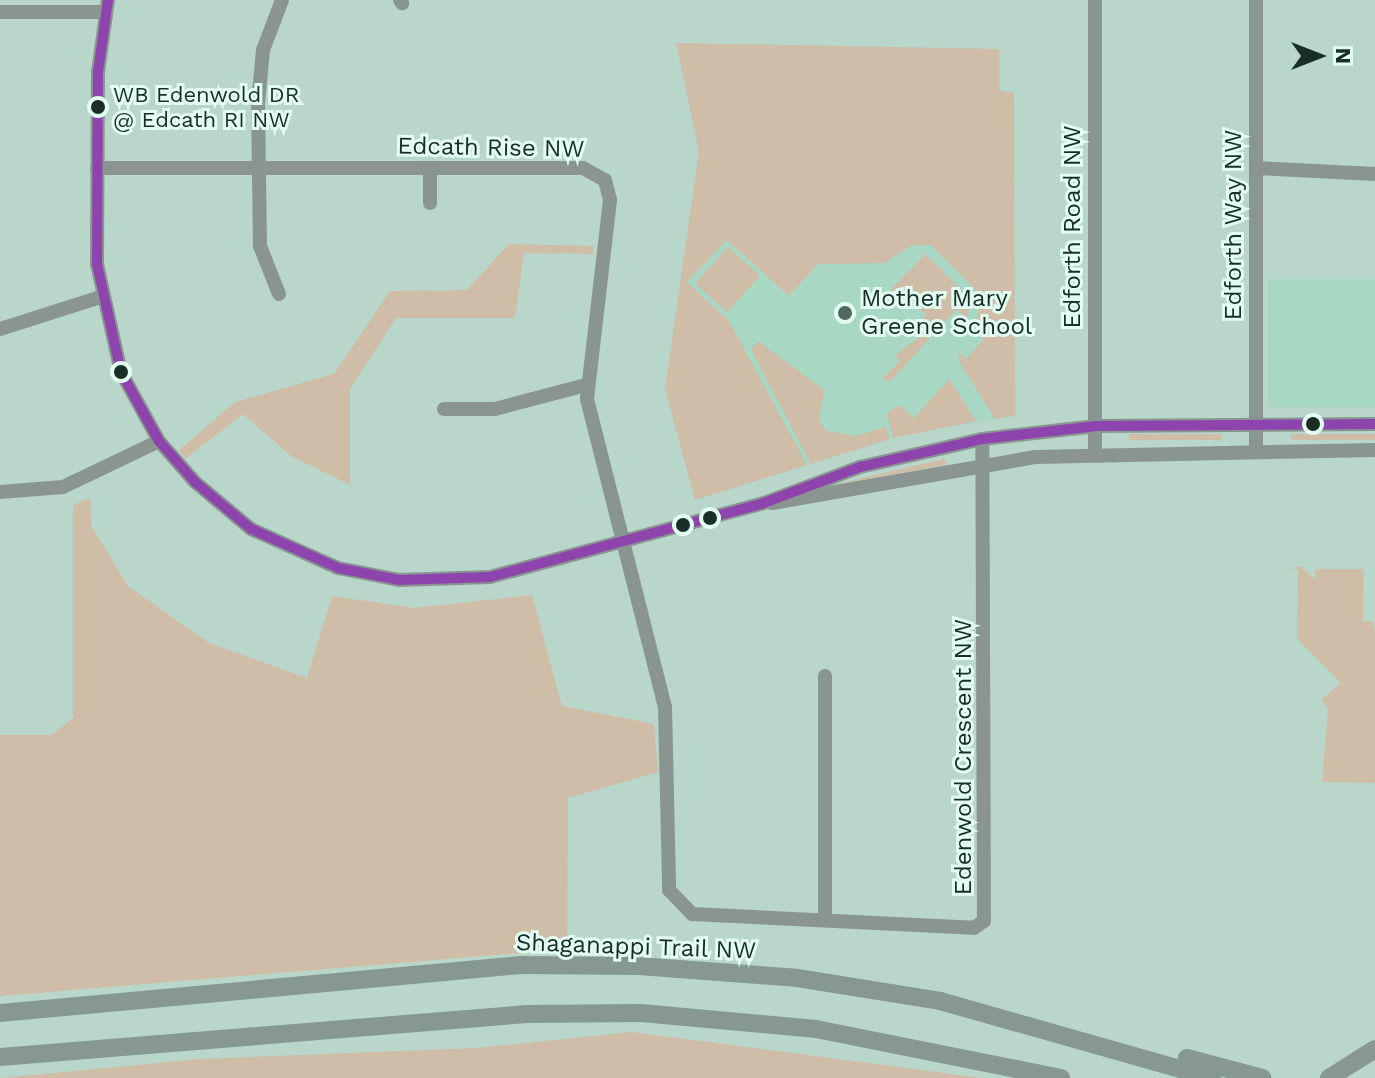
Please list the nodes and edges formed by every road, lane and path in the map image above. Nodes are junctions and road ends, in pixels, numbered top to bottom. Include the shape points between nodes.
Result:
1 (282, 0) edge
2 (1095, 0) edge
3 (1256, 0) edge
4 (106, 6) edge
5 (0, 12) edge
6 (97, 168) junction
7 (259, 168) junction
8 (1256, 168) junction
9 (430, 169) junction
10 (1375, 174) edge
11 (430, 203) dead end
12 (279, 294) dead end
13 (101, 297) junction
14 (0, 329) edge
15 (586, 385) junction
16 (444, 409) dead end
17 (1257, 424) junction
18 (1375, 424) edge
19 (1096, 426) junction
20 (982, 439) junction
21 (159, 441) junction
22 (1256, 450) junction
23 (1375, 450) edge
24 (1095, 453) junction
25 (985, 464) junction
26 (0, 492) edge
27 (761, 504) junction
28 (625, 544) junction
29 (825, 676) dead end
30 (825, 920) junction
31 (0, 1013) edge
32 (1113, 1044) junction
33 (1375, 1049) edge
34 (0, 1057) edge
35 (1061, 1078) edge
36 (1212, 1078) edge
37 (1262, 1078) edge
38 (1329, 1078) edge

1 - 7 street via 259,73
2 - 19 street, Edforth Road NW
3 - 8 street, Edforth Way NW
4 - 5 street
4 - 6 street
6 - 7 street, Edcath Rise NW
6 - 13 street
7 - 9 street, Edcath Rise NW
7 - 12 street via 260,246
8 - 10 street
8 - 17 street, Edforth Way NW
9 - 11 street
9 - 15 street, Edcath Rise NW via 583,168 605,180 610,200
13 - 14 street
13 - 21 street via 121,372
15 - 16 street via 495,409
15 - 28 street, Edcath Rise NW
17 - 18 street
17 - 19 street
17 - 22 street, Edforth Way NW
19 - 20 street
19 - 24 street, Edforth Road NW
20 - 25 street, Edenwold Crescent NW
20 - 27 street via 845,471
21 - 26 street via 63,487
21 - 28 street via 251,529 361,573 479,579
22 - 23 street
22 - 24 street
24 - 25 street
25 - 27 street
25 - 30 street, Edenwold Crescent NW via 984,921 974,928
27 - 28 street
28 - 30 street, Edenwold Crescent NW via 665,707 671,898 692,914
29 - 30 street
31 - 32 main road, Shaganappi Trail NW via 521,965 639,966 797,978 911,996
32 - 36 main road, Shaganappi Trail NW
32 - 37 main road via 1127,1041
33 - 38 main road
34 - 35 main road via 527,1014 641,1013 816,1029

